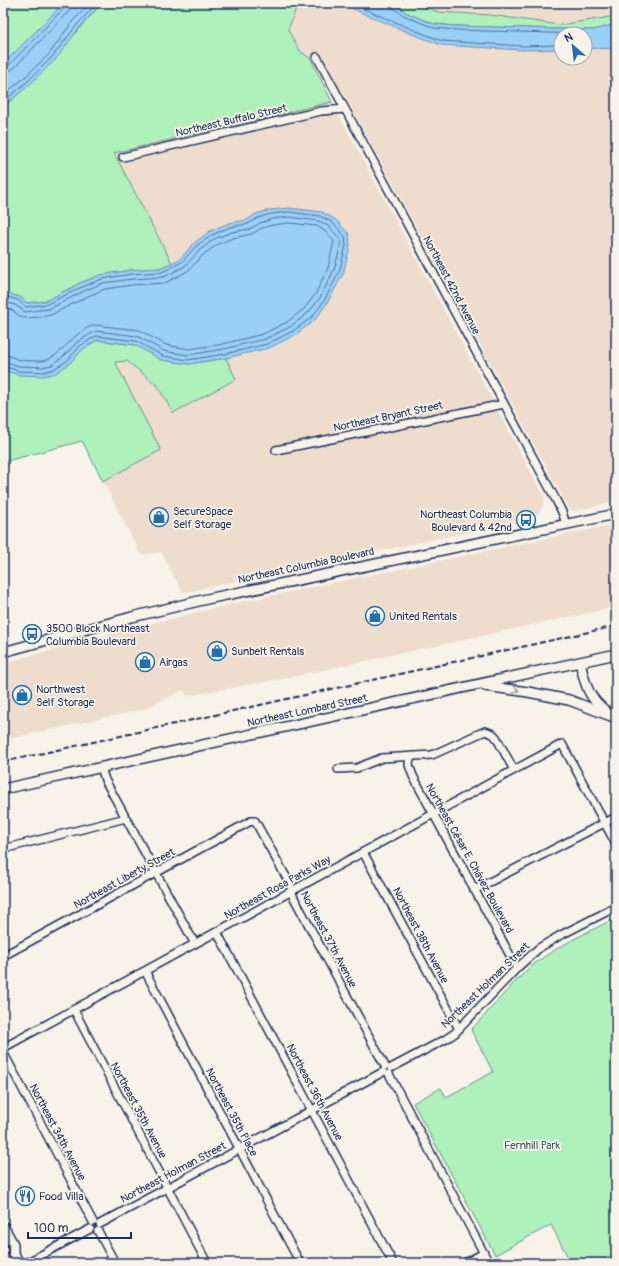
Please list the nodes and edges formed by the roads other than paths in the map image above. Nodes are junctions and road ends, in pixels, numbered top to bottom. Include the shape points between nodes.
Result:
1 (317, 57) dead end
2 (345, 108) junction
3 (123, 157) dead end
4 (504, 404) junction
5 (276, 450) dead end
6 (616, 514) edge
7 (566, 524) junction
8 (3, 652) edge
9 (616, 654) edge
10 (580, 662) junction
11 (478, 685) junction
12 (616, 718) edge
13 (410, 757) junction
14 (101, 767) junction
15 (338, 769) dead end
16 (514, 770) junction
17 (3, 789) edge
18 (433, 814) junction
19 (616, 817) edge
20 (126, 818) junction
21 (256, 821) joint
22 (605, 823) junction
23 (616, 844) edge
24 (3, 849) edge
25 (364, 852) junction
26 (156, 873) junction
27 (474, 890) junction
28 (292, 891) junction
29 (616, 906) edge
30 (217, 932) junction
31 (195, 944) junction
32 (3, 956) edge
33 (517, 968) junction
34 (145, 971) junction
35 (74, 1010) junction
36 (459, 1029) junction
37 (3, 1048) edge
38 (3, 1052) edge
39 (387, 1070) junction
40 (312, 1110) junction
41 (240, 1149) junction
42 (167, 1188) junction
43 (3, 1226) edge
44 (95, 1226) junction
45 (13, 1244) junction
46 (484, 1253) junction
47 (19, 1263) edge
48 (26, 1263) edge
49 (115, 1263) edge
50 (207, 1263) edge
51 (300, 1263) edge
52 (393, 1263) edge
53 (465, 1263) edge
54 (489, 1263) edge

1 - 2 street, Northeast 42nd Avenue
2 - 3 street, Northeast Buffalo Street via 321,111
2 - 4 street, Northeast 42nd Avenue
4 - 5 street, Northeast Bryant Street
4 - 7 street, Northeast 42nd Avenue
6 - 7 main road, Northeast Columbia Boulevard
7 - 8 main road, Northeast Columbia Boulevard via 207,599
9 - 10 main road, Northeast Lombard Street
10 - 11 main road, Northeast Lombard Street
10 - 12 main road via 589,692 600,706
11 -> 12 main road via 569,700
11 - 14 main road, Northeast Lombard Street
13 - 15 street via 382,758 357,768
13 - 16 street via 439,753 486,731 496,737
13 - 18 street, Northeast César E. Chávez Boulevard via 409,765 413,776
14 - 17 main road, Northeast Lombard Street
14 - 20 street via 105,780
16 - 18 street, Northeast Rosa Parks Way
16 - 22 street, Northeast Rosa Parks Way via 562,744
18 - 25 street, Northeast Rosa Parks Way
18 - 27 street, Northeast César E. Chávez Boulevard
19 - 22 street
20 - 24 street
20 - 26 street
21 - 26 street, Northeast Liberty Street via 251,821
21 - 28 street, Northeast 37th Avenue
22 - 23 street
22 - 27 street
25 - 28 street, Northeast Rosa Parks Way
25 - 36 street, Northeast 38th Avenue
26 - 31 street
26 - 32 street, Northeast Liberty Street
27 - 33 street, Northeast César E. Chávez Boulevard
28 - 30 street, Northeast Rosa Parks Way
28 - 39 street, Northeast 37th Avenue
29 - 33 street, Northeast Holman Street via 547,943
30 - 31 street, Northeast Rosa Parks Way
30 - 40 street, Northeast 36th Avenue
31 - 34 street, Northeast Rosa Parks Way
33 - 36 street, Northeast Holman Street
34 - 35 street, Northeast Rosa Parks Way
34 - 41 street, Northeast 35th Place
35 - 37 street, Northeast Rosa Parks Way
35 - 42 street, Northeast 35th Avenue
36 - 39 street, Northeast Holman Street via 446,1039
38 - 44 street, Northeast 34th Avenue
39 - 40 street, Northeast Holman Street
39 - 46 street, Northeast 37th Avenue
40 - 41 street, Northeast Holman Street
40 - 52 street, Northeast 36th Avenue
41 - 42 street, Northeast Holman Street
41 - 51 street, Northeast 35th Place
42 - 44 street, Northeast Holman Street
42 - 50 street, Northeast 35th Avenue
43 - 45 main road
44 - 48 street, Northeast Holman Street
44 - 49 street, Northeast 34th Avenue
45 - 47 main road via 13,1252
45 - 48 main road
46 - 53 street
46 - 54 street, Northeast 37th Avenue

